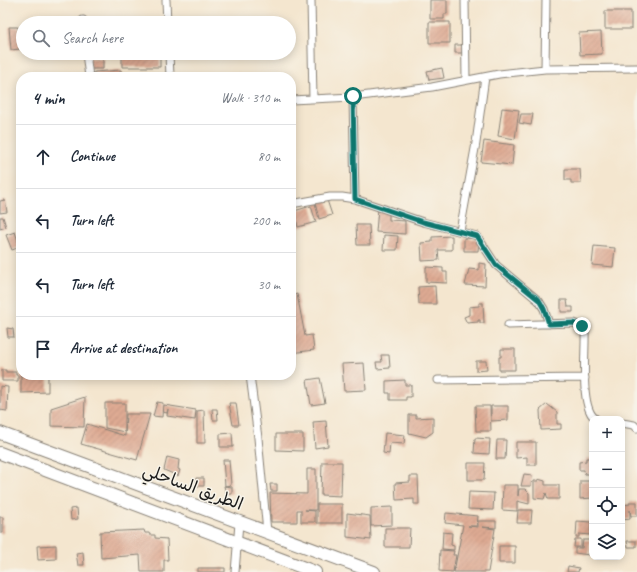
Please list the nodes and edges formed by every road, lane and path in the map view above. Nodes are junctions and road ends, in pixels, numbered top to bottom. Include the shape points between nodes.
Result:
1 (166, 0) edge
2 (310, 0) edge
3 (465, 0) edge
4 (546, 0) edge
5 (167, 16) edge
6 (87, 60) edge
7 (169, 60) edge
8 (545, 68) junction
9 (637, 68) edge
10 (88, 72) edge
11 (170, 72) edge
12 (485, 77) junction
13 (466, 80) junction
14 (353, 96) junction
15 (313, 99) junction
16 (296, 100) edge
17 (355, 199) junction
18 (296, 203) edge
19 (460, 231) junction
20 (549, 324) junction
21 (508, 325) dead end
22 (585, 378) junction
23 (251, 380) edge
24 (438, 380) dead end
25 (593, 416) edge
26 (625, 424) edge
27 (637, 428) edge
28 (0, 433) edge
29 (0, 453) edge
30 (239, 523) junction
31 (267, 532) junction
32 (236, 542) junction
33 (235, 572) edge
34 (315, 572) edge
35 (374, 572) edge

1 - 5 street
2 - 15 street
3 - 13 street
4 - 8 street
6 - 10 street
7 - 11 street
8 - 9 street
8 - 12 street
12 - 13 street
12 - 19 street
13 - 14 street via 432,87
14 - 15 street
14 - 17 street
15 - 16 street
17 - 18 street via 330,197
17 - 19 street via 423,222
19 - 20 street via 480,238 493,262 539,300
20 - 21 street
20 - 22 street via 574,323 584,329
22 - 24 street
22 - 25 street via 588,410
23 - 31 street
26 - 27 street
28 - 30 highway, الطريق الساحلي
29 - 32 highway
30 - 31 highway, الطريق الساحلي
30 - 32 street
31 - 35 highway, الطريق الساحلي
32 - 33 street
32 - 34 highway

